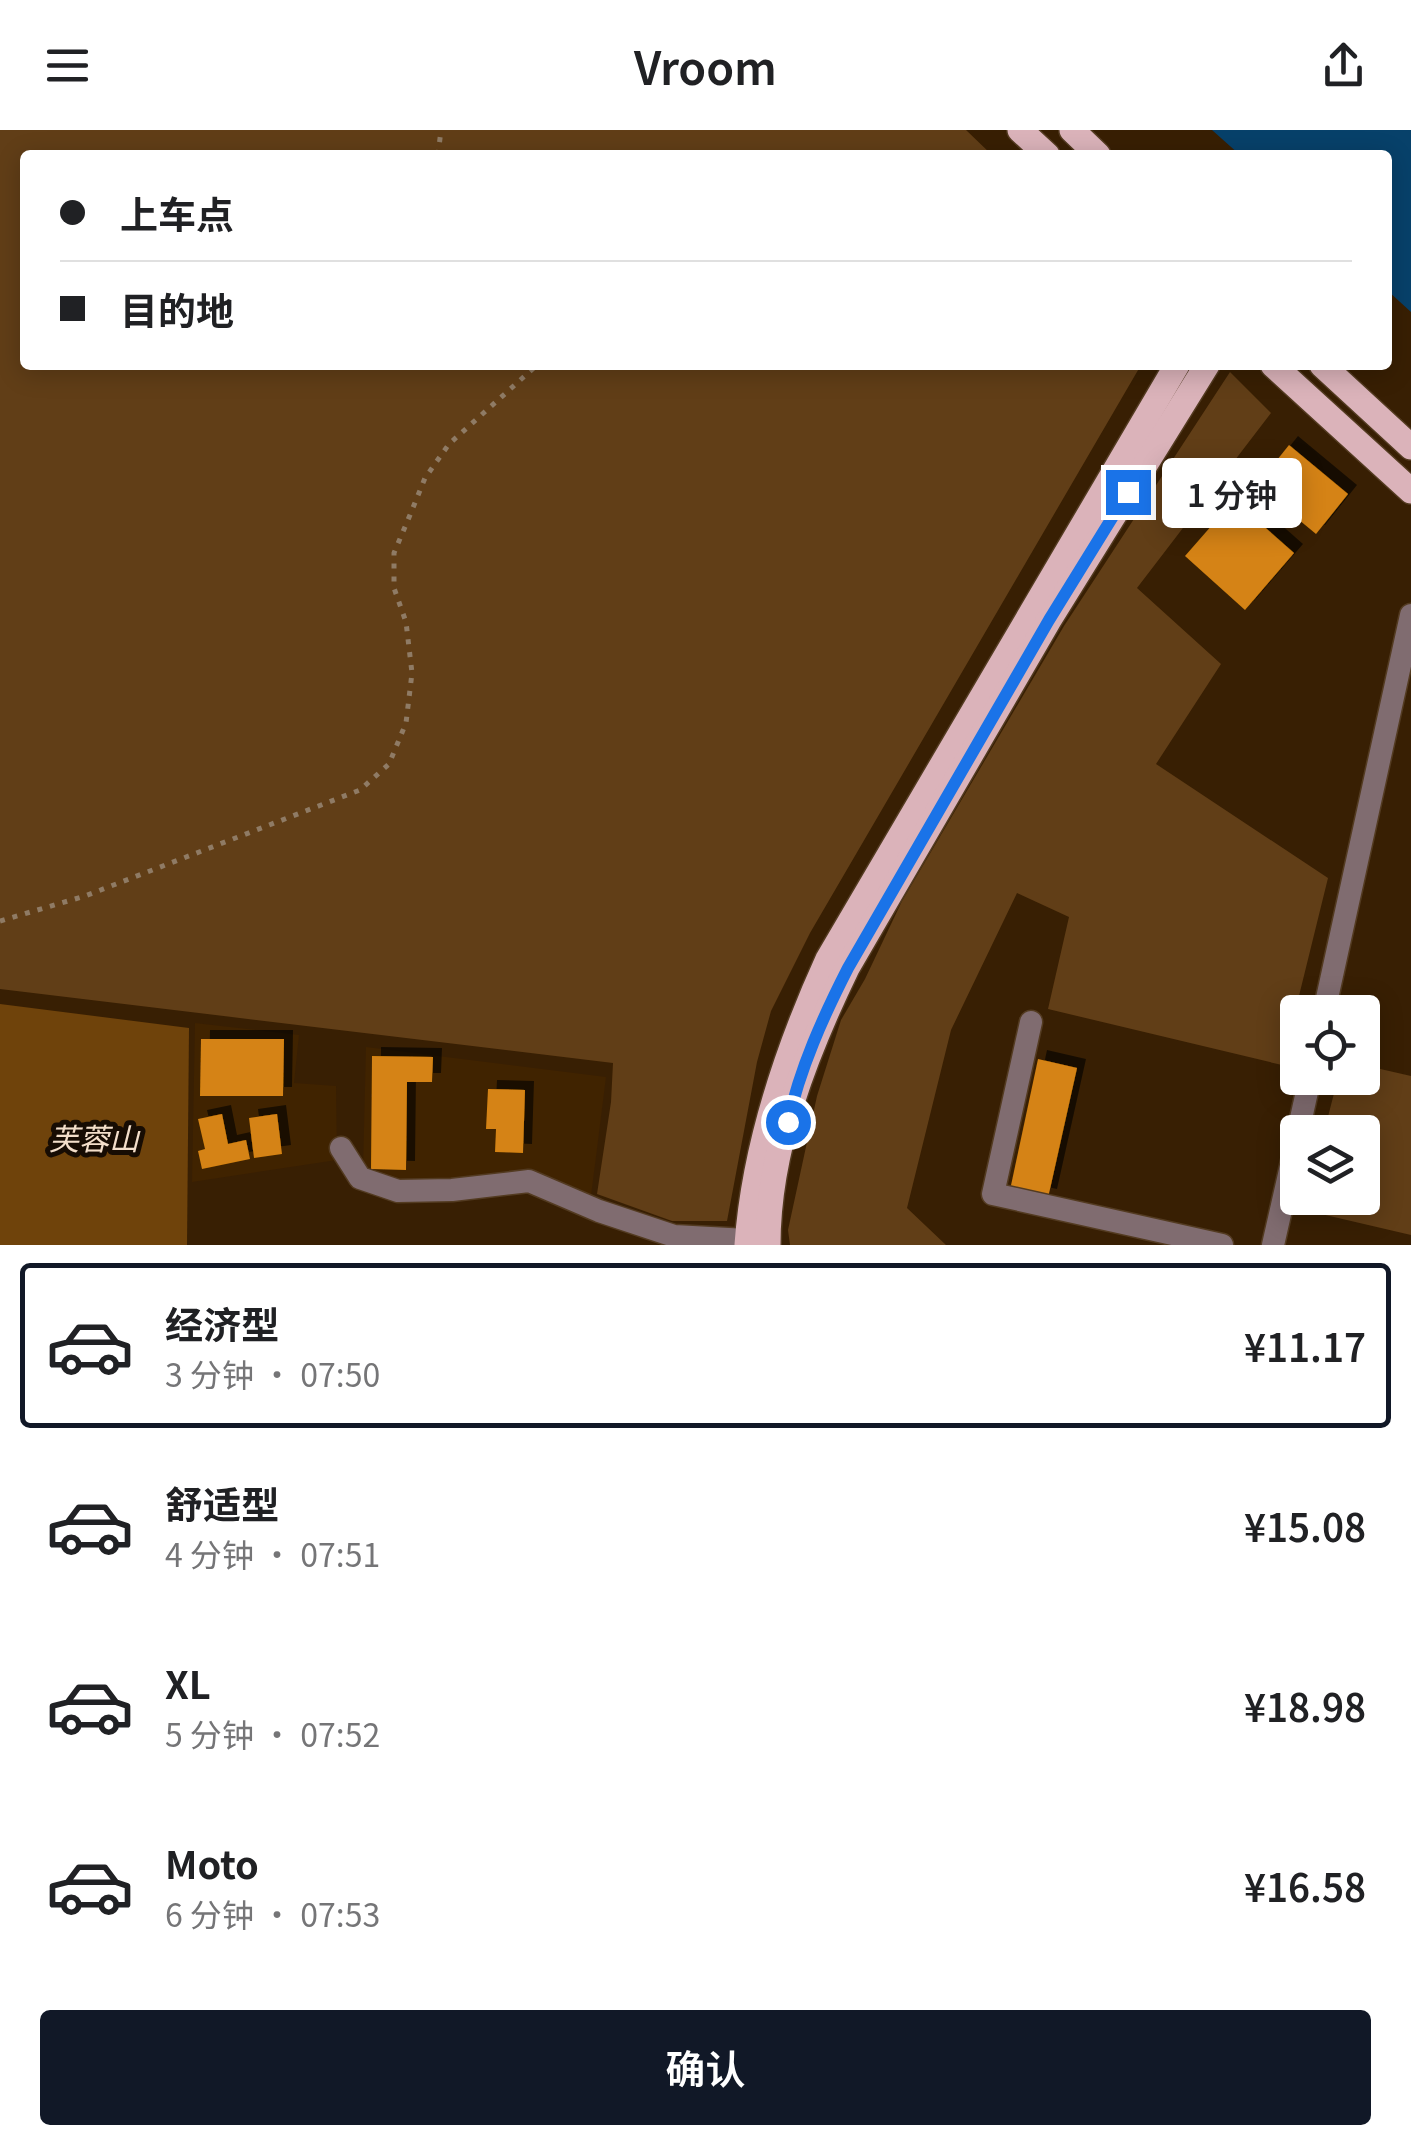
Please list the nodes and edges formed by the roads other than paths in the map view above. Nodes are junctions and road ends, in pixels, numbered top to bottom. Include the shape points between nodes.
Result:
1 (1020, 130) edge
2 (1072, 130) edge
3 (1042, 150) edge
4 (1093, 150) edge
5 (1174, 370) edge
6 (1204, 370) edge
7 (1279, 370) edge
8 (1327, 370) edge
9 (1411, 447) edge
10 (1411, 490) edge
11 (1411, 615) edge
12 (1328, 995) edge
13 (1032, 1022) dead end
14 (341, 1148) dead end
15 (1280, 1215) edge
16 (754, 1243) edge
17 (1222, 1245) edge
18 (1274, 1245) edge

1 - 3 main road
2 - 4 main road
5 - 16 main road via 828,959 776,1091 754,1181
6 - 16 main road via 1049,620 839,984 794,1094
7 - 10 main road
8 - 9 main road
11 - 12 street
13 - 17 street via 993,1194
14 - 16 street via 360,1178 398,1191 529,1182 674,1236
15 - 18 street

